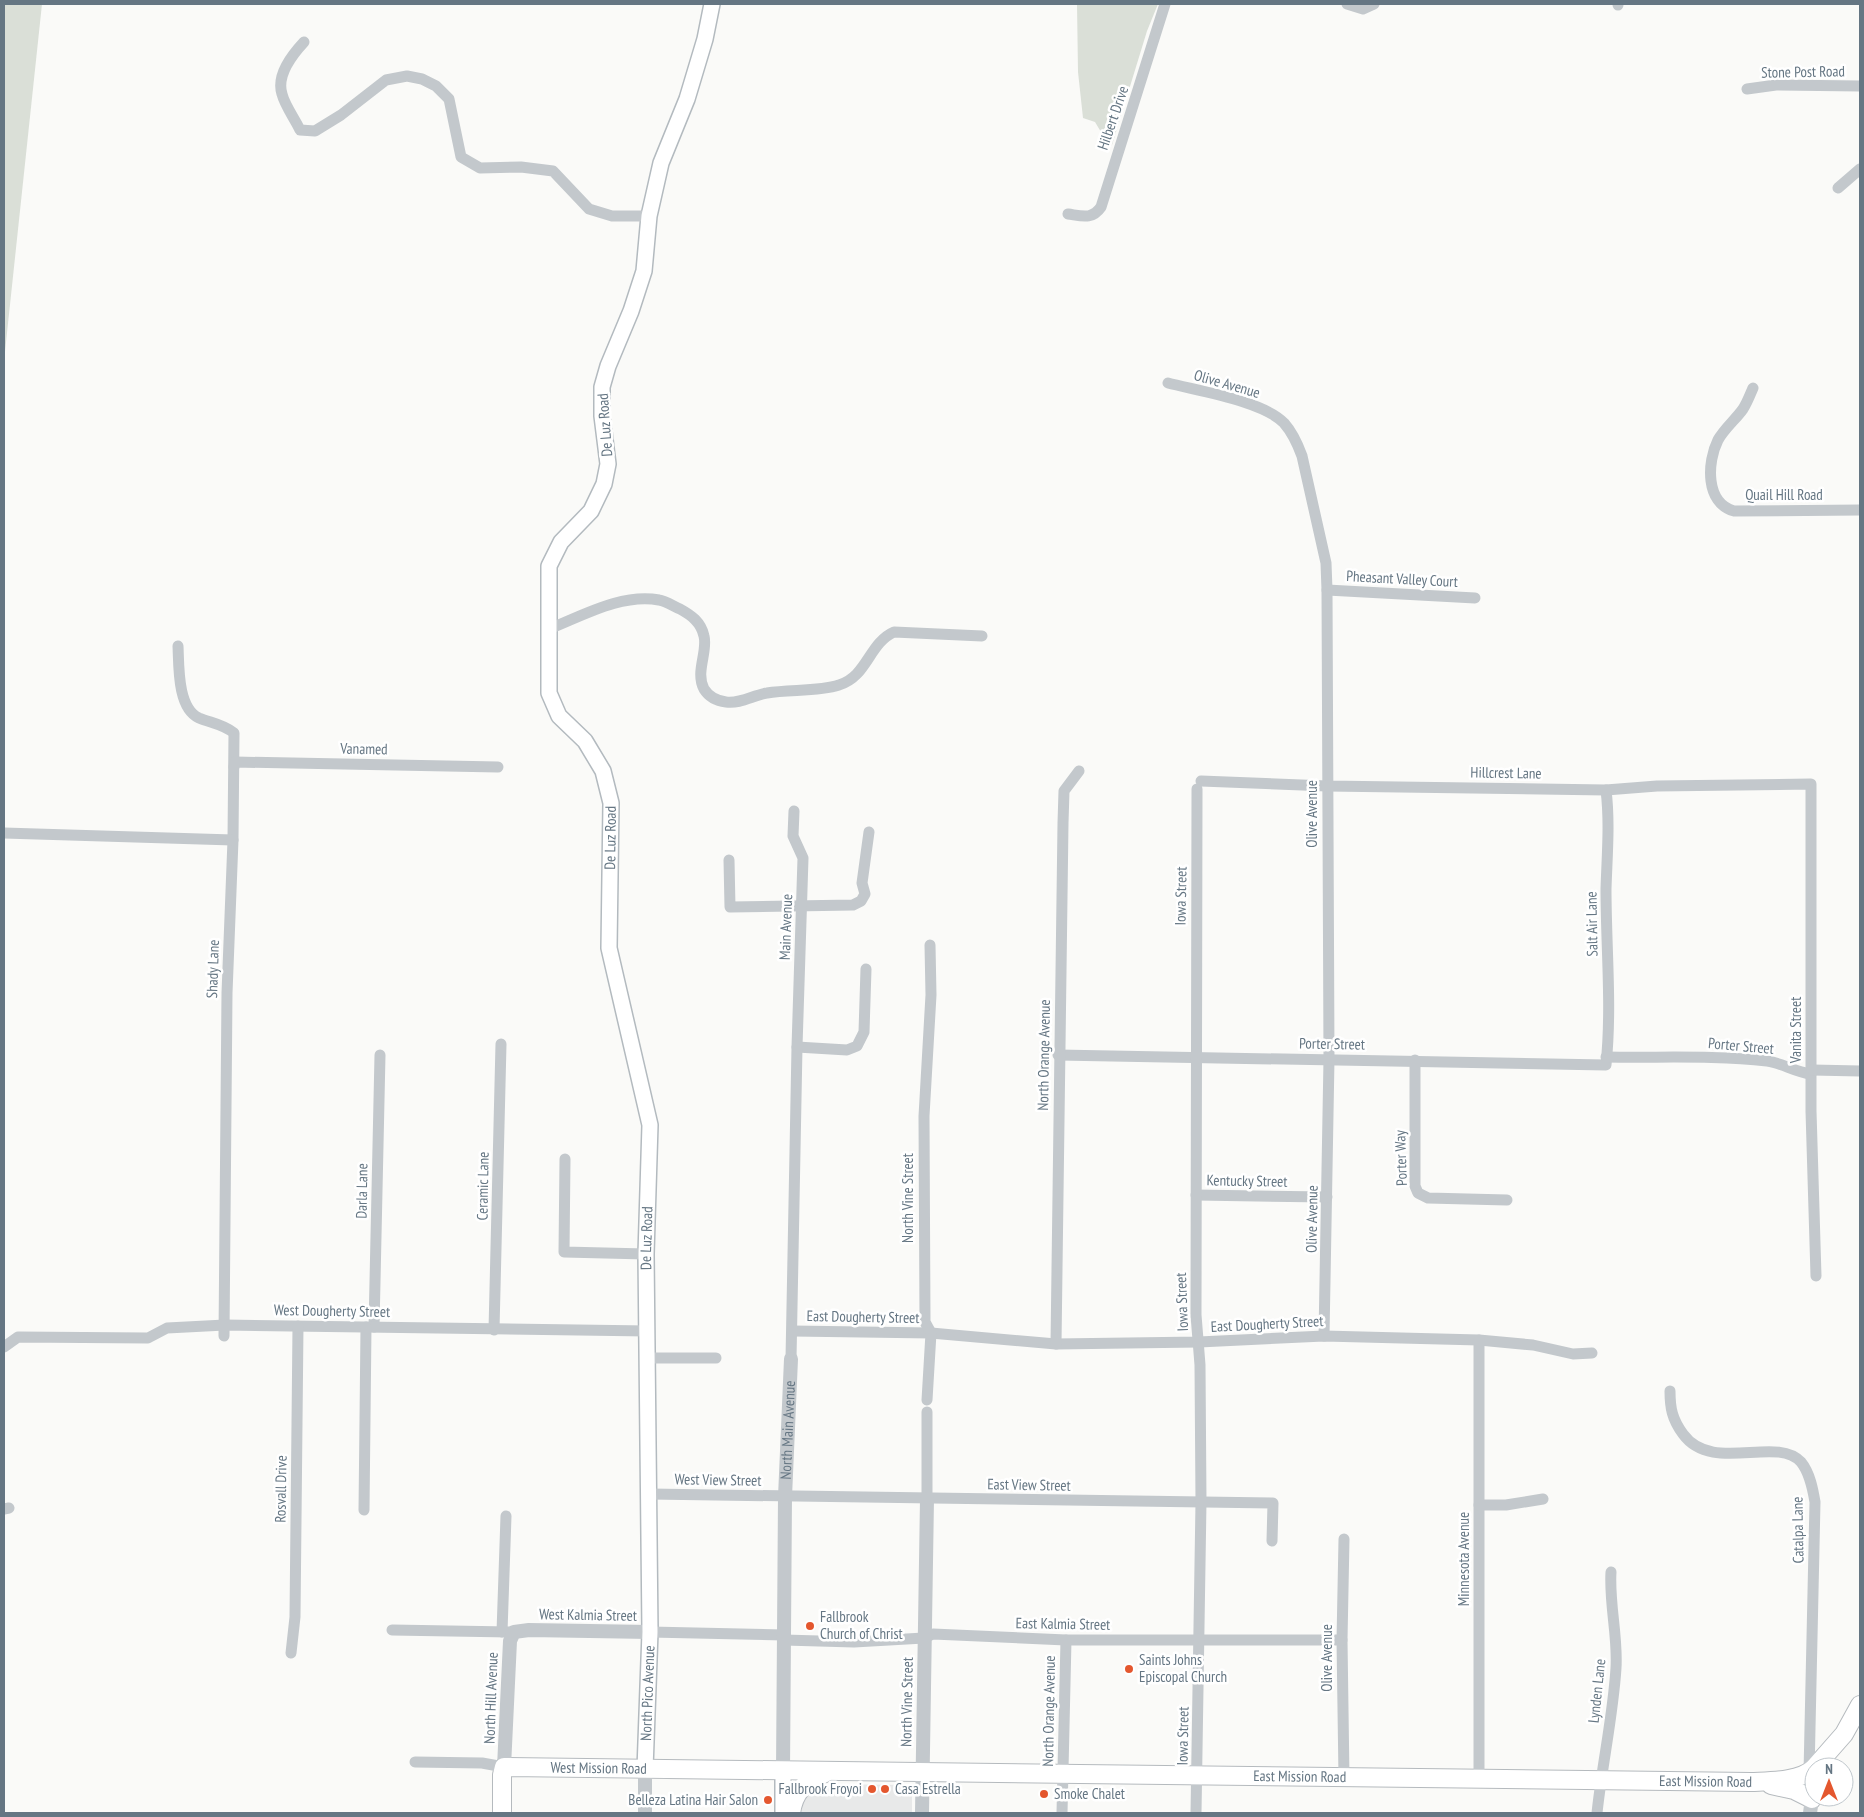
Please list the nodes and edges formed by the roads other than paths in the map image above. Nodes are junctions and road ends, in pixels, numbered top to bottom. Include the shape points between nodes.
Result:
1 (712, 4) edge
2 (1166, 4) edge
3 (1347, 4) edge
4 (1374, 4) edge
5 (304, 42) dead end
6 (1860, 86) edge
7 (1747, 89) dead end
8 (1860, 169) edge
9 (1838, 188) dead end
10 (1068, 214) dead end
11 (649, 216) junction
12 (1168, 383) dead end
13 (1753, 388) dead end
14 (1860, 510) edge
15 (1327, 590) junction
16 (1474, 598) dead end
17 (550, 629) junction
18 (982, 636) dead end
19 (178, 646) dead end
20 (234, 767) junction
21 (498, 767) dead end
22 (1079, 771) dead end
23 (1811, 784) joint
24 (1199, 785) joint
25 (1327, 786) junction
26 (1606, 790) junction
27 (794, 811) dead end
28 (869, 832) dead end
29 (4, 833) edge
30 (233, 840) junction
31 (729, 860) dead end
32 (802, 906) junction
33 (930, 945) dead end
34 (866, 969) dead end
35 (501, 1044) dead end
36 (797, 1047) junction
37 (380, 1055) dead end
38 (1058, 1055) junction
39 (1195, 1057) junction
40 (1329, 1058) junction
41 (1415, 1060) junction
42 (1606, 1061) junction
43 (1860, 1071) edge
44 (1811, 1072) junction
45 (565, 1159) dead end
46 (1196, 1195) junction
47 (1327, 1197) junction
48 (1507, 1200) dead end
49 (646, 1254) junction
50 (1816, 1276) dead end
51 (298, 1326) junction
52 (370, 1327) junction
53 (225, 1330) junction
54 (494, 1330) junction
55 (648, 1331) junction
56 (793, 1331) junction
57 (931, 1333) junction
58 (1324, 1336) junction
59 (1479, 1340) junction
60 (1199, 1342) junction
61 (1056, 1344) junction
62 (4, 1347) edge
63 (1592, 1353) dead end
64 (649, 1358) junction
65 (716, 1358) dead end
66 (791, 1359) joint
67 (1670, 1391) dead end
68 (928, 1400) dead end
69 (927, 1412) dead end
70 (650, 1494) junction
71 (785, 1497) junction
72 (927, 1499) junction
73 (1542, 1499) dead end
74 (1201, 1502) junction
75 (1479, 1505) junction
76 (364, 1510) dead end
77 (506, 1516) dead end
78 (1344, 1539) dead end
79 (1272, 1541) dead end
80 (1611, 1572) dead end
81 (392, 1630) dead end
82 (508, 1632) junction
83 (650, 1632) junction
84 (784, 1638) junction
85 (924, 1638) junction
86 (1066, 1640) junction
87 (1200, 1640) junction
88 (1342, 1640) junction
89 (291, 1653) dead end
90 (1860, 1705) edge
91 (1813, 1757) edge
92 (1824, 1757) edge
93 (415, 1762) dead end
94 (504, 1767) junction
95 (645, 1769) junction
96 (784, 1771) junction
97 (828, 1771) junction
98 (1804, 1772) edge
99 (923, 1773) junction
100 (1063, 1774) junction
101 (1197, 1775) junction
102 (1344, 1778) junction
103 (1479, 1778) junction
104 (1601, 1780) junction
105 (1751, 1782) junction
106 (1804, 1799) edge
107 (502, 1813) edge
108 (645, 1813) edge
109 (783, 1813) edge
110 (791, 1813) edge
111 (922, 1813) edge
112 (1062, 1813) edge
113 (1196, 1813) edge
114 (1597, 1813) edge

1 - 11 main road, De Luz Road via 687,99 661,163
2 - 10 street, Hilbert Drive via 1101,207 1089,217
3 - 4 street via 1363,9
5 - 11 street via 289,59 282,83 282,94 300,130 315,132 386,80 407,76 422,79 436,86 449,99 462,157 480,168 521,167 553,171 589,209 612,216
6 - 7 street, Stone Post Road via 1776,85
8 - 9 street
11 - 17 main road, De Luz Road via 644,271 602,387 608,464 604,484 591,511 561,542 550,566
12 - 15 street, Olive Avenue via 1259,406 1283,422 1302,456 1326,563
13 - 14 street, Quail Hill Road via 1744,407 1718,440 1712,459 1710,480 1720,503 1734,511
15 - 16 street, Pheasant Valley Court
15 - 25 street, Olive Avenue
17 - 18 street via 608,606 643,598 660,600 689,613 699,623 705,637 701,676 704,688 714,699 728,702 764,693 839,686 855,678 884,636 894,632
17 - 49 main road, De Luz Road via 550,693 559,716 586,740 603,771 611,803 609,948 650,1125
19 - 20 street, Shady Lane via 182,696 195,716 234,732
20 - 21 street, Vanamed via 235,762
20 - 30 street, Shady Lane
22 - 38 street, North Orange Avenue via 1064,791
23 - 26 street, Hillcrest Lane via 1657,786
23 - 44 street, Vanita Street
24 - 25 street, Hillcrest Lane
24 - 39 street, Iowa Street
25 - 26 street, Hillcrest Lane
25 - 40 street, Olive Avenue
26 - 42 street, Salt Air Lane via 1609,819 1606,888 1609,1028
27 - 32 street, Main Avenue via 793,836 804,858
28 - 32 street via 862,883 865,894 861,901 853,905
29 - 30 street
30 - 53 street, Shady Lane via 227,993
31 - 32 street via 730,907
32 - 36 street, Main Avenue
33 - 57 street, North Vine Street via 931,996 924,1116 924,1322
34 - 36 street via 864,1032 857,1046 847,1050
35 - 54 street, Ceramic Lane
36 - 56 street, North Main Avenue
37 - 52 street, Darla Lane
38 - 39 street, Porter Street
38 - 61 street, North Orange Avenue
39 - 40 street, Porter Street
39 - 46 street, Iowa Street
40 - 41 street, Porter Street
40 - 47 street, Olive Avenue
41 - 42 street, Porter Street
41 - 48 street, Porter Way via 1415,1186 1418,1193 1428,1198
42 - 44 street, Porter Street via 1702,1058 1770,1061 1801,1073
43 - 44 street, Porter Street
44 - 50 street, Vanita Street
45 - 49 street via 564,1252
46 - 47 street, Kentucky Street
46 - 60 street, Iowa Street
47 - 58 street, Olive Avenue
49 - 55 main road, De Luz Road
51 - 52 street, West Dougherty Street
51 - 53 street, West Dougherty Street
51 - 89 street, Rosvall Drive via 295,1617
52 - 54 street, West Dougherty Street
52 - 76 street, Darla Lane
53 - 62 street, West Dougherty Street via 166,1328 148,1338 18,1336
54 - 55 street, West Dougherty Street
55 - 64 main road, De Luz Road
56 - 57 street, East Dougherty Street
56 - 66 street, North Main Avenue
57 - 61 street, East Dougherty Street
57 - 68 street, North Vine Street
58 - 59 street, East Dougherty Street
58 - 60 street, East Dougherty Street
59 - 63 street, East Dougherty Street via 1534,1345 1573,1354
59 - 75 street, Minnesota Avenue
60 - 61 street, East Dougherty Street
60 - 74 street, Iowa Street
64 - 65 street
64 - 70 main road, De Luz Road
66 - 71 street, North Main Avenue
67 - 91 street, Catalpa Lane via 1674,1422 1688,1441 1704,1450 1731,1454 1774,1452 1796,1458 1812,1485 1815,1502
69 - 72 street, North Vine Street
70 - 71 street, West View Street
70 - 83 main road, De Luz Road
71 - 72 street, East View Street
71 - 84 street, North Main Avenue
72 - 74 street, East View Street
72 - 85 street, North Vine Street
73 - 75 street via 1506,1505
74 - 79 street, East View Street via 1273,1503
74 - 87 street, Iowa Street
75 - 103 street, Minnesota Avenue
77 - 82 street, North Hill Avenue
78 - 88 street, Olive Avenue
80 - 104 street, Lynden Lane via 1616,1667
81 - 82 street, West Kalmia Street
82 - 83 street, West Kalmia Street
82 - 94 street, North Hill Avenue
83 - 84 street, West Kalmia Street
83 - 95 main road, North Pico Avenue
84 - 85 street, East Kalmia Street via 854,1642
84 - 96 street, North Main Avenue
85 - 86 street, East Kalmia Street via 933,1634
85 - 99 street, North Vine Street
86 - 87 street, East Kalmia Street
86 - 100 street, North Orange Avenue
87 - 88 street, East Kalmia Street
87 - 101 street, Iowa Street
88 - 102 street, Olive Avenue
90 - 92 main road via 1844,1734
93 - 94 street, West Mission Road via 482,1763
94 - 95 main road, West Mission Road
94 - 107 main road
95 - 96 main road, West Mission Road
95 - 108 street, North Pico Avenue
96 - 97 main road, East Mission Road
96 - 109 main road, North Main Avenue
97 - 99 main road, East Mission Road
97 - 110 main road via 801,1787 792,1803
98 - 105 main road, East Mission Road via 1780,1780
99 - 100 main road, East Mission Road
99 - 111 street, North Vine Street
100 - 101 main road, East Mission Road
100 - 112 street, North Orange Avenue
101 - 102 main road, East Mission Road
101 - 113 street, Iowa Street
102 - 103 main road, East Mission Road
103 - 104 main road, East Mission Road
104 - 105 main road, East Mission Road
104 - 114 street, Lynden Lane
105 - 106 main road via 1794,1790

